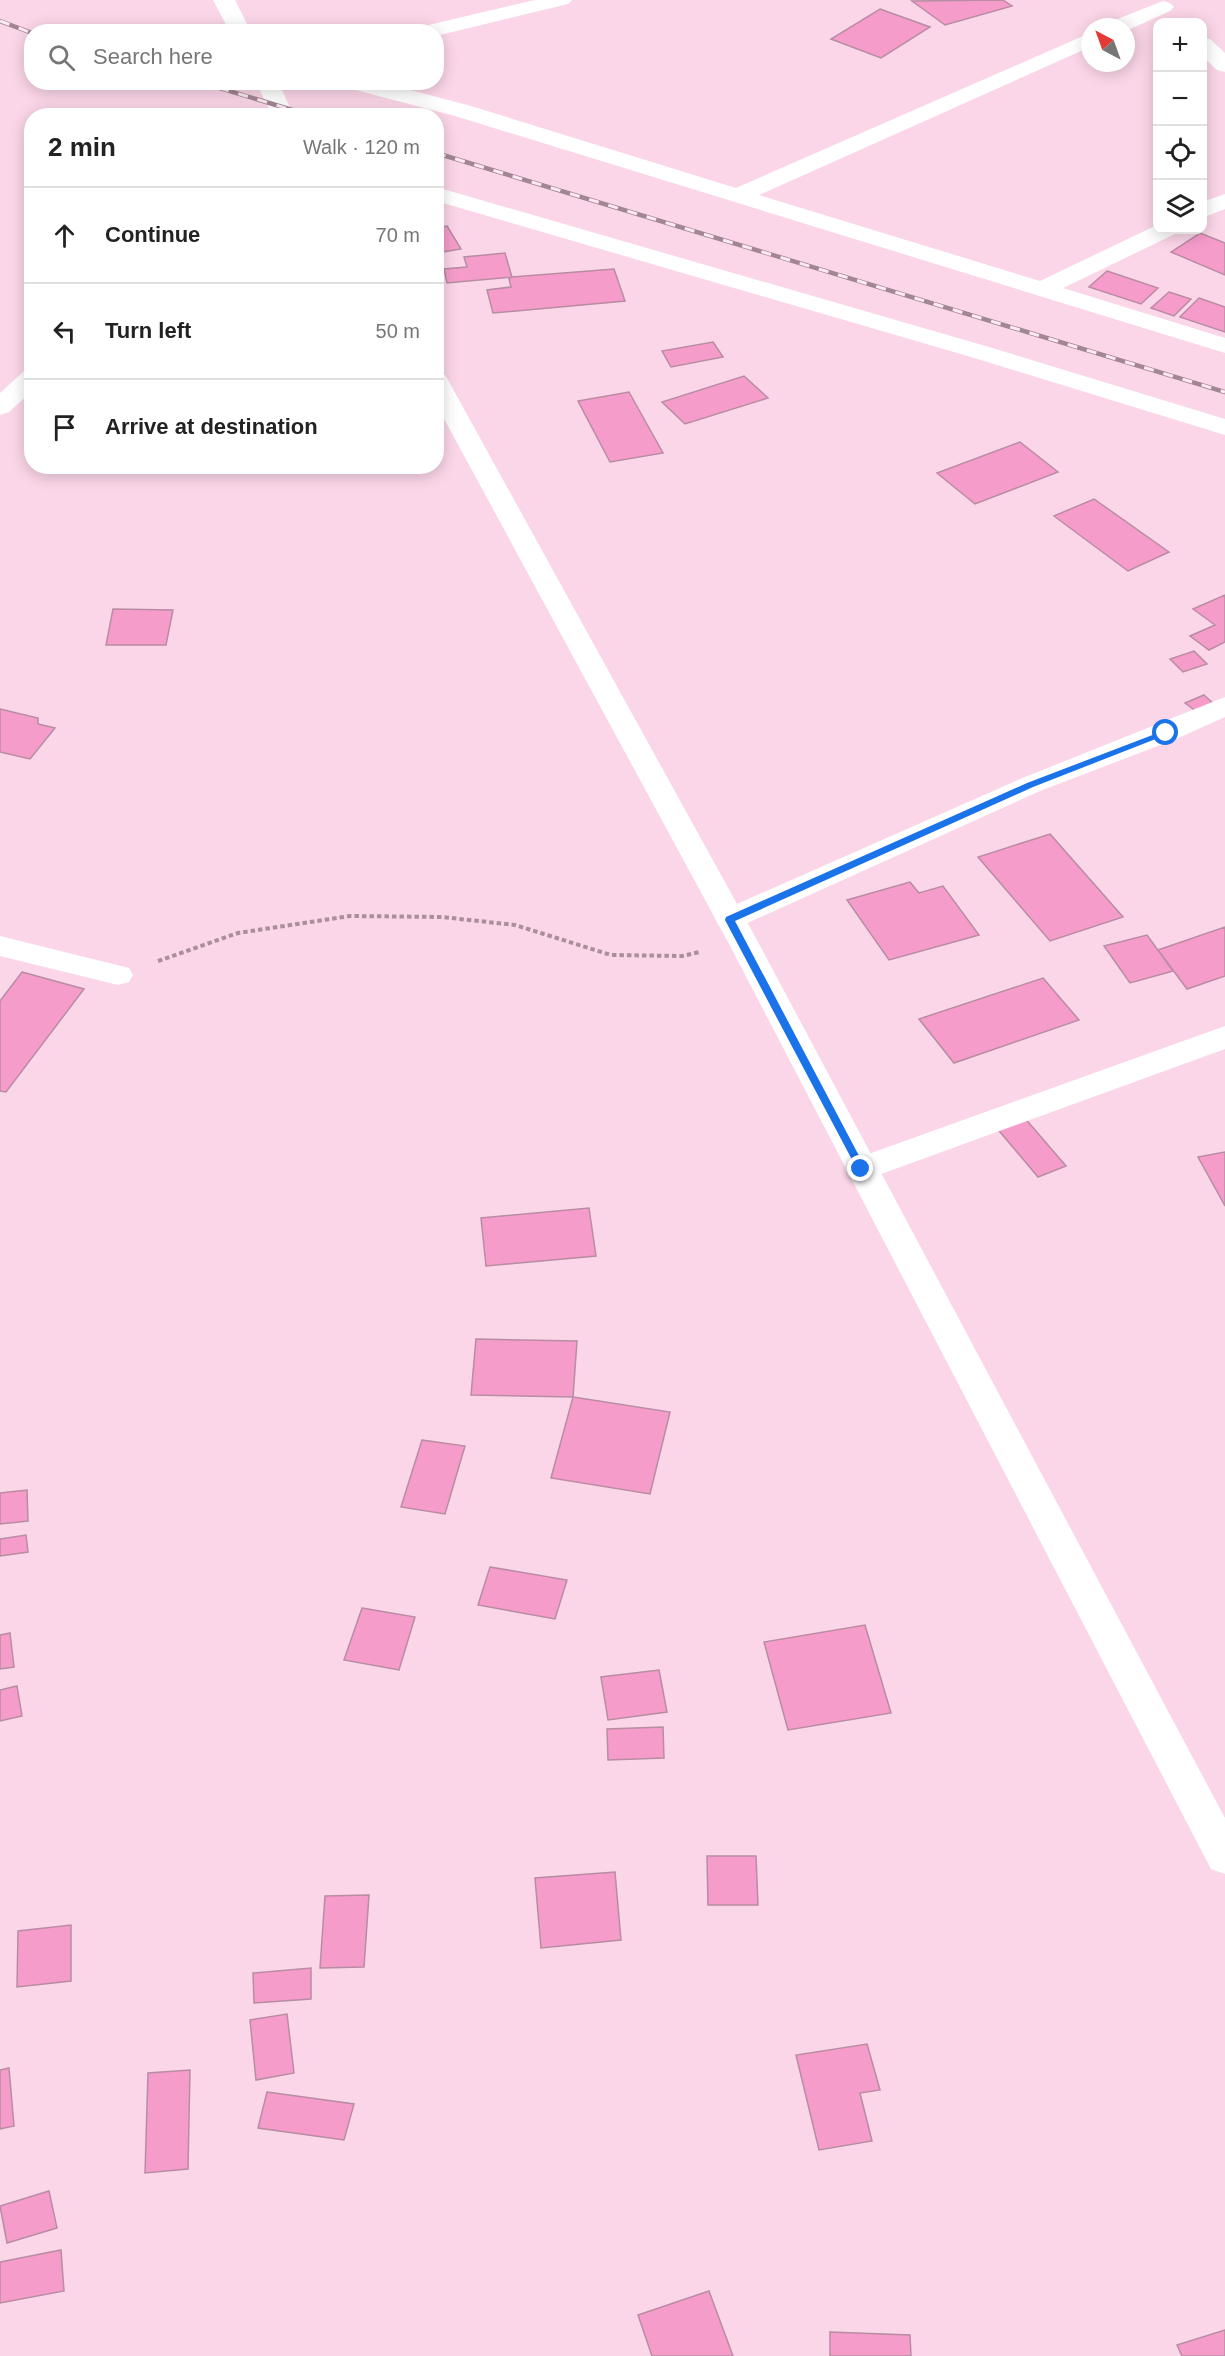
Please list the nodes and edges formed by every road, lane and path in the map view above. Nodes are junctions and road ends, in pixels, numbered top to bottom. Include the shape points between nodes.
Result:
1 (224, 0) edge
2 (561, 0) edge
3 (1159, 3) edge
4 (1133, 18) edge
5 (1176, 18) edge
6 (237, 24) edge
7 (444, 28) edge
8 (1081, 43) edge
9 (1207, 48) edge
10 (1225, 65) edge
11 (271, 90) edge
12 (382, 90) edge
13 (280, 108) edge
14 (737, 196) junction
15 (444, 197) edge
16 (1225, 201) edge
17 (1207, 210) edge
18 (1157, 234) edge
19 (1041, 290) junction
20 (1225, 345) edge
21 (24, 384) edge
22 (444, 395) edge
23 (0, 407) edge
24 (1225, 427) edge
25 (1225, 706) edge
26 (736, 931) junction
27 (0, 946) edge
28 (118, 975) joint
29 (1225, 1037) edge
30 (861, 1169) junction
31 (1225, 1857) edge

1 - 6 street
2 - 7 street
3 - 4 street
3 - 5 street
8 - 14 street
9 - 10 street
11 - 13 street
12 - 14 street
14 - 19 street
15 - 24 street
16 - 17 street
18 - 19 street
19 - 20 street
21 - 23 street
22 - 26 street
25 - 26 street via 1030,785
26 - 28 path via 682,956 611,955 515,925 442,917 350,916 238,933
26 - 30 street
27 - 28 street
29 - 30 street
30 - 31 street

